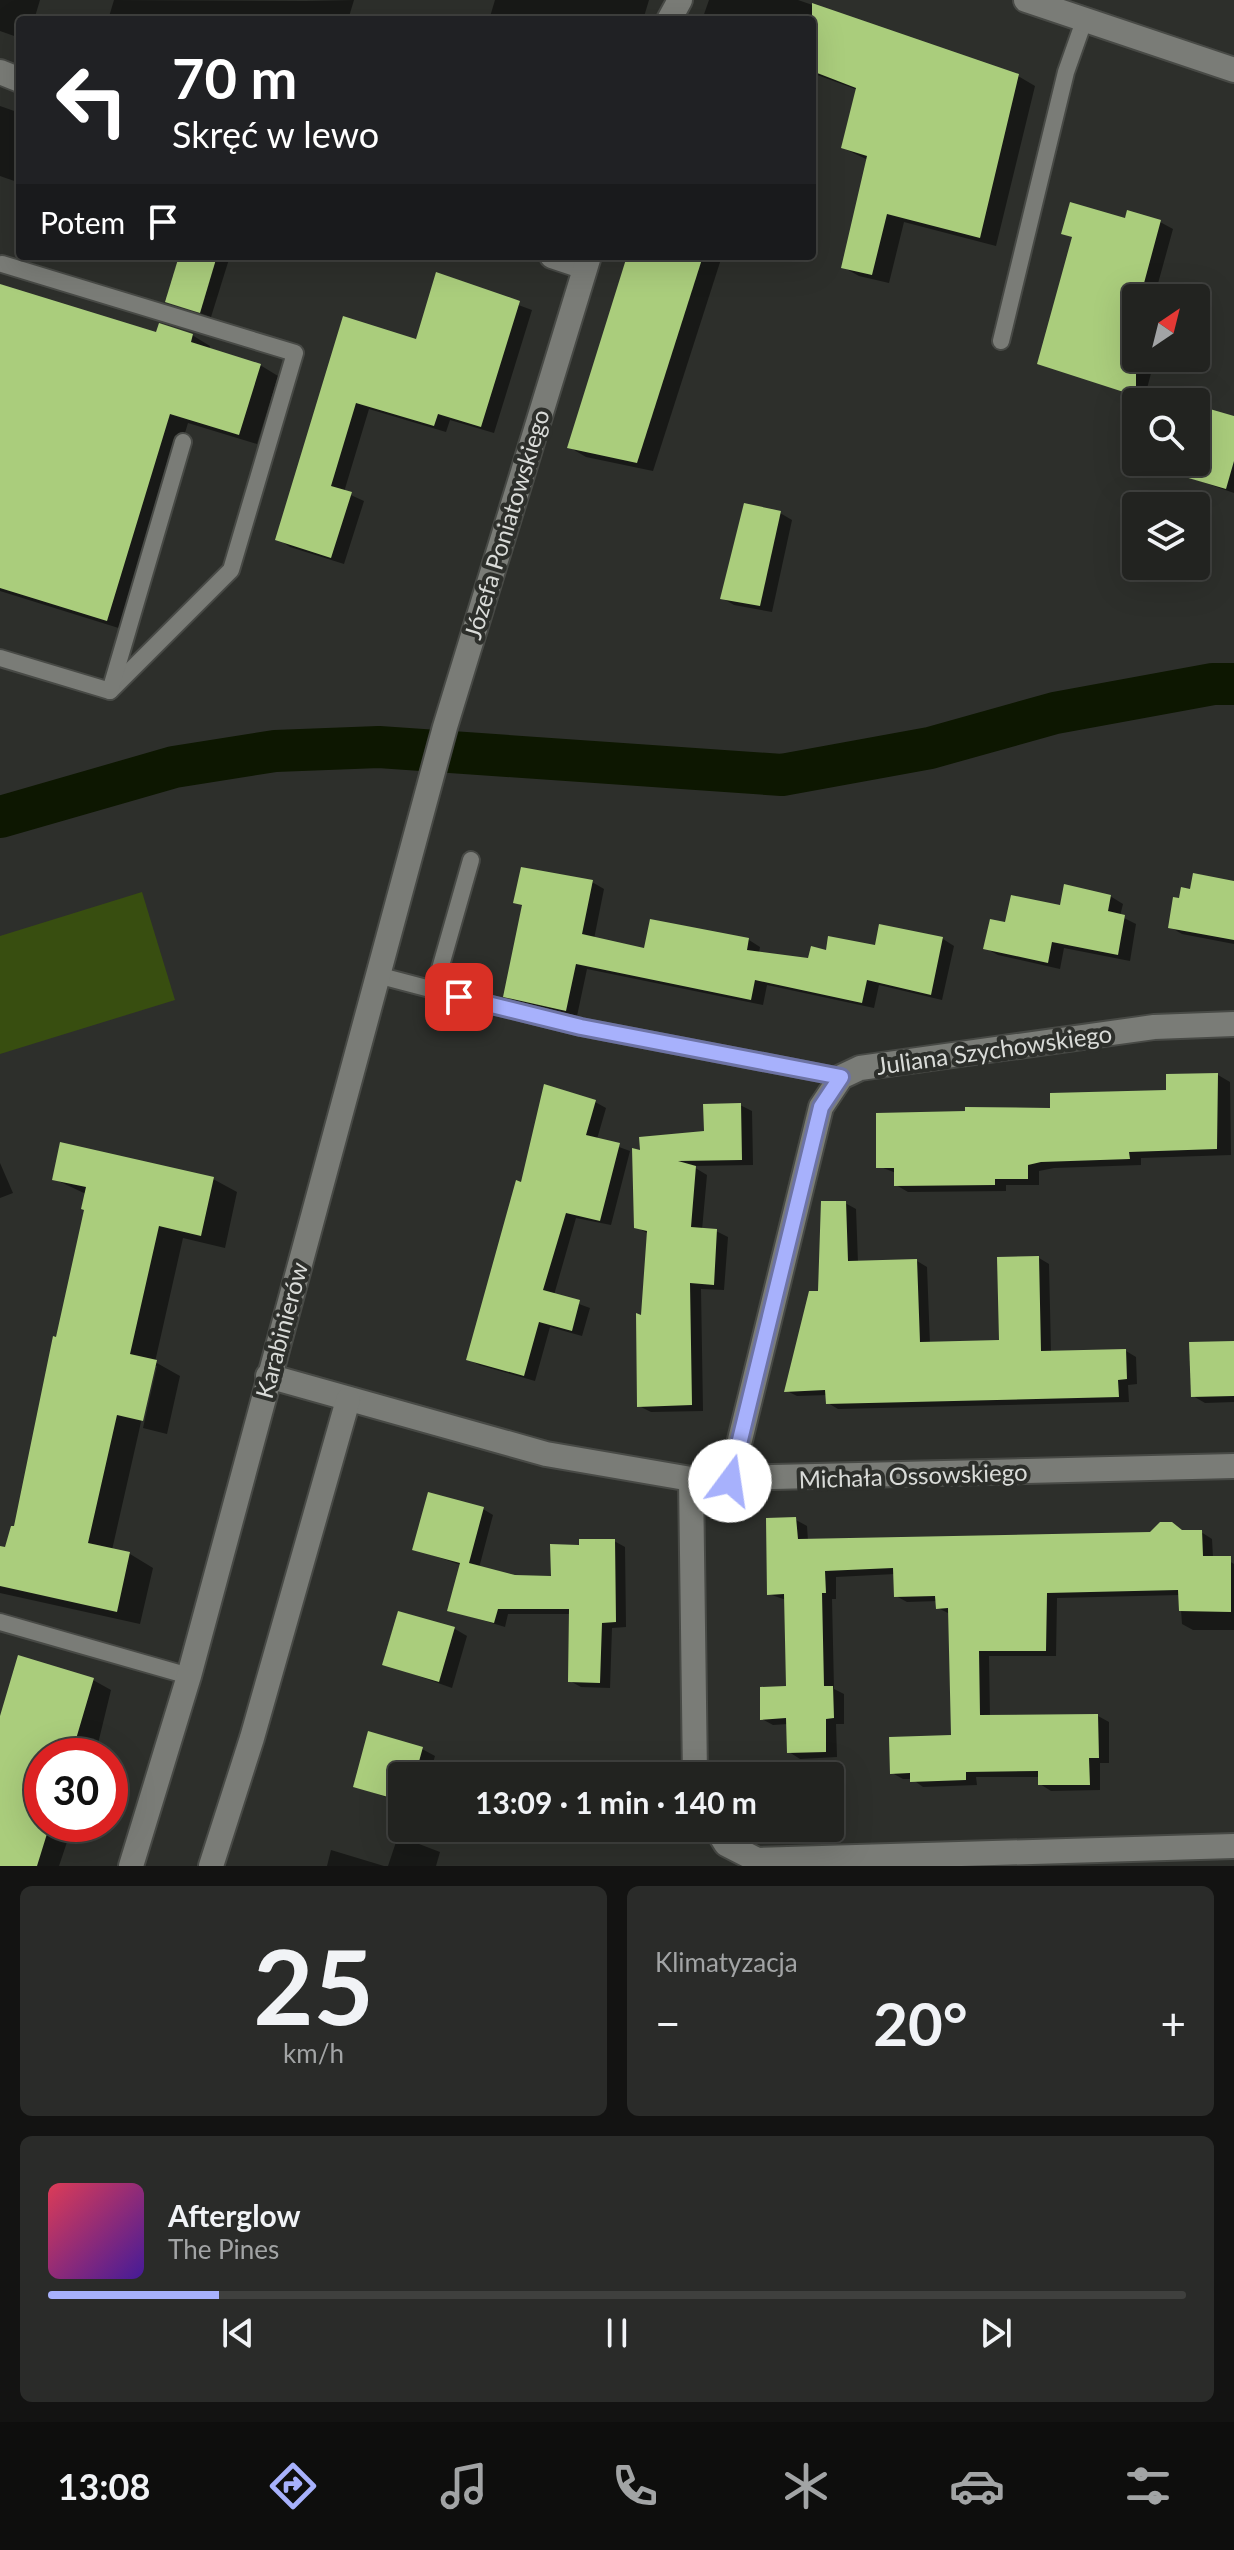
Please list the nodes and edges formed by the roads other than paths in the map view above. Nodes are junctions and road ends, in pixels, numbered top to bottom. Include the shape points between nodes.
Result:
1 (1026, 0) edge
2 (1084, 21) junction
3 (1234, 70) edge
4 (587, 262) edge
5 (2, 264) edge
6 (1001, 341) dead end
7 (183, 442) dead end
8 (0, 658) edge
9 (110, 691) junction
10 (426, 793) joint
11 (471, 860) dead end
12 (377, 975) junction
13 (459, 997) dead end
14 (1234, 1024) edge
15 (841, 1077) junction
16 (268, 1376) junction
17 (348, 1400) junction
18 (1234, 1466) edge
19 (691, 1479) junction
20 (730, 1481) junction
21 (0, 1622) edge
22 (189, 1676) junction
23 (695, 1762) edge
24 (725, 1842) edge
25 (1234, 1846) edge
26 (131, 1866) edge
27 (211, 1866) edge

1 - 2 street
2 - 3 street
2 - 6 lane via 1066,72
4 - 10 street, Józefa Poniatowskiego
5 - 9 lane via 295,353 231,570
7 - 9 lane
8 - 9 lane
10 - 12 street, Karabinierów
11 - 12 lane via 434,990
12 - 16 street, Karabinierów
13 - 15 lane via 581,1027
14 - 15 street, Juliana Szychowskiego via 1138,1029 860,1068
15 - 20 street via 821,1107
16 - 17 street, Michała Ossowskiego
16 - 22 street, Karabinierów
17 - 19 street, Michała Ossowskiego via 546,1454
17 - 27 street
18 - 20 street, Michała Ossowskiego
19 - 20 street, Michała Ossowskiego
19 - 23 street
21 - 22 lane
22 - 26 street, Karabinierów
24 - 25 street via 757,1860

